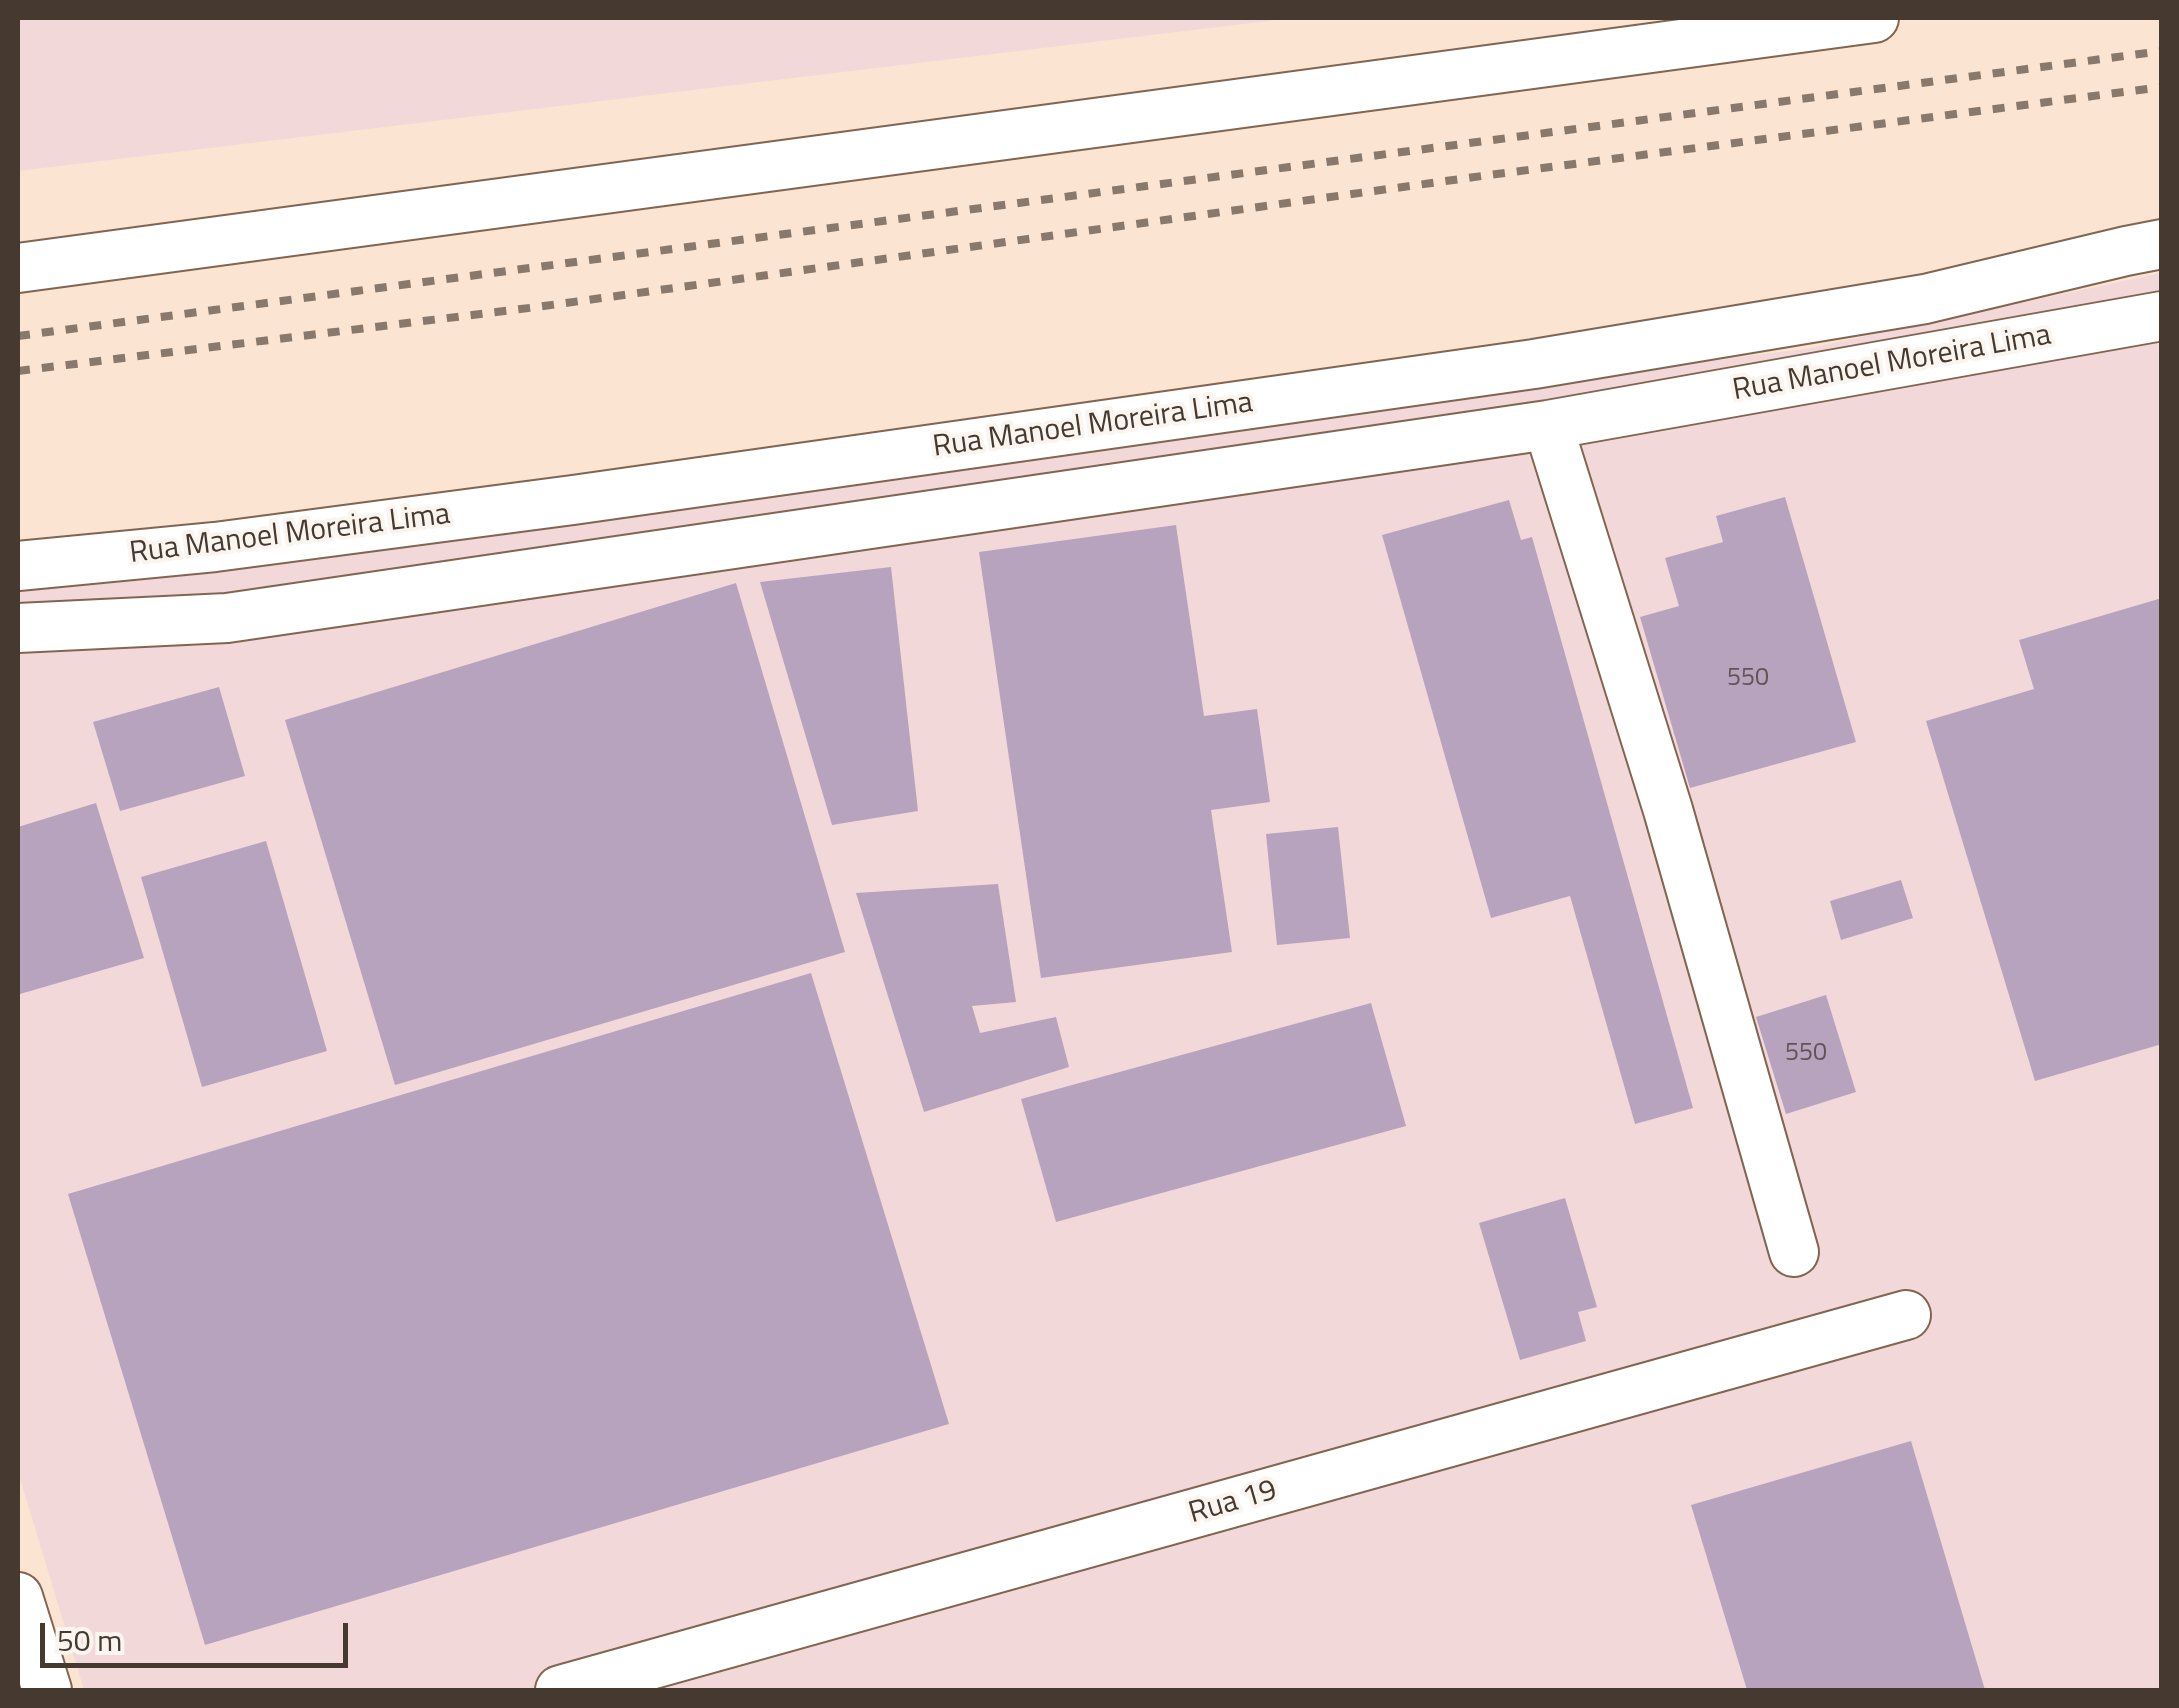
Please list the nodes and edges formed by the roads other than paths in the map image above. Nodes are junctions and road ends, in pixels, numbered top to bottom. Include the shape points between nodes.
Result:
1 (1874, 18) edge
2 (2162, 244) edge
3 (18, 268) edge
4 (2162, 316) edge
5 (1548, 425) junction
6 (215, 547) junction
7 (18, 566) edge
8 (227, 618) junction
9 (18, 628) edge
10 (1794, 1252) dead end
11 (1906, 1316) dead end
12 (18, 1597) edge
13 (47, 1690) edge
14 (560, 1690) edge

1 - 3 street
2 - 6 street, Rua Manoel Moreira Lima via 1925,299 1534,364
4 - 5 street, Rua Manoel Moreira Lima
5 - 8 street, Rua Manoel Moreira Lima
5 - 10 street via 1668,810
6 - 7 street, Rua Manoel Moreira Lima
6 - 8 street
8 - 9 street, Rua Manoel Moreira Lima
11 - 14 street, Rua 19
12 - 13 street

